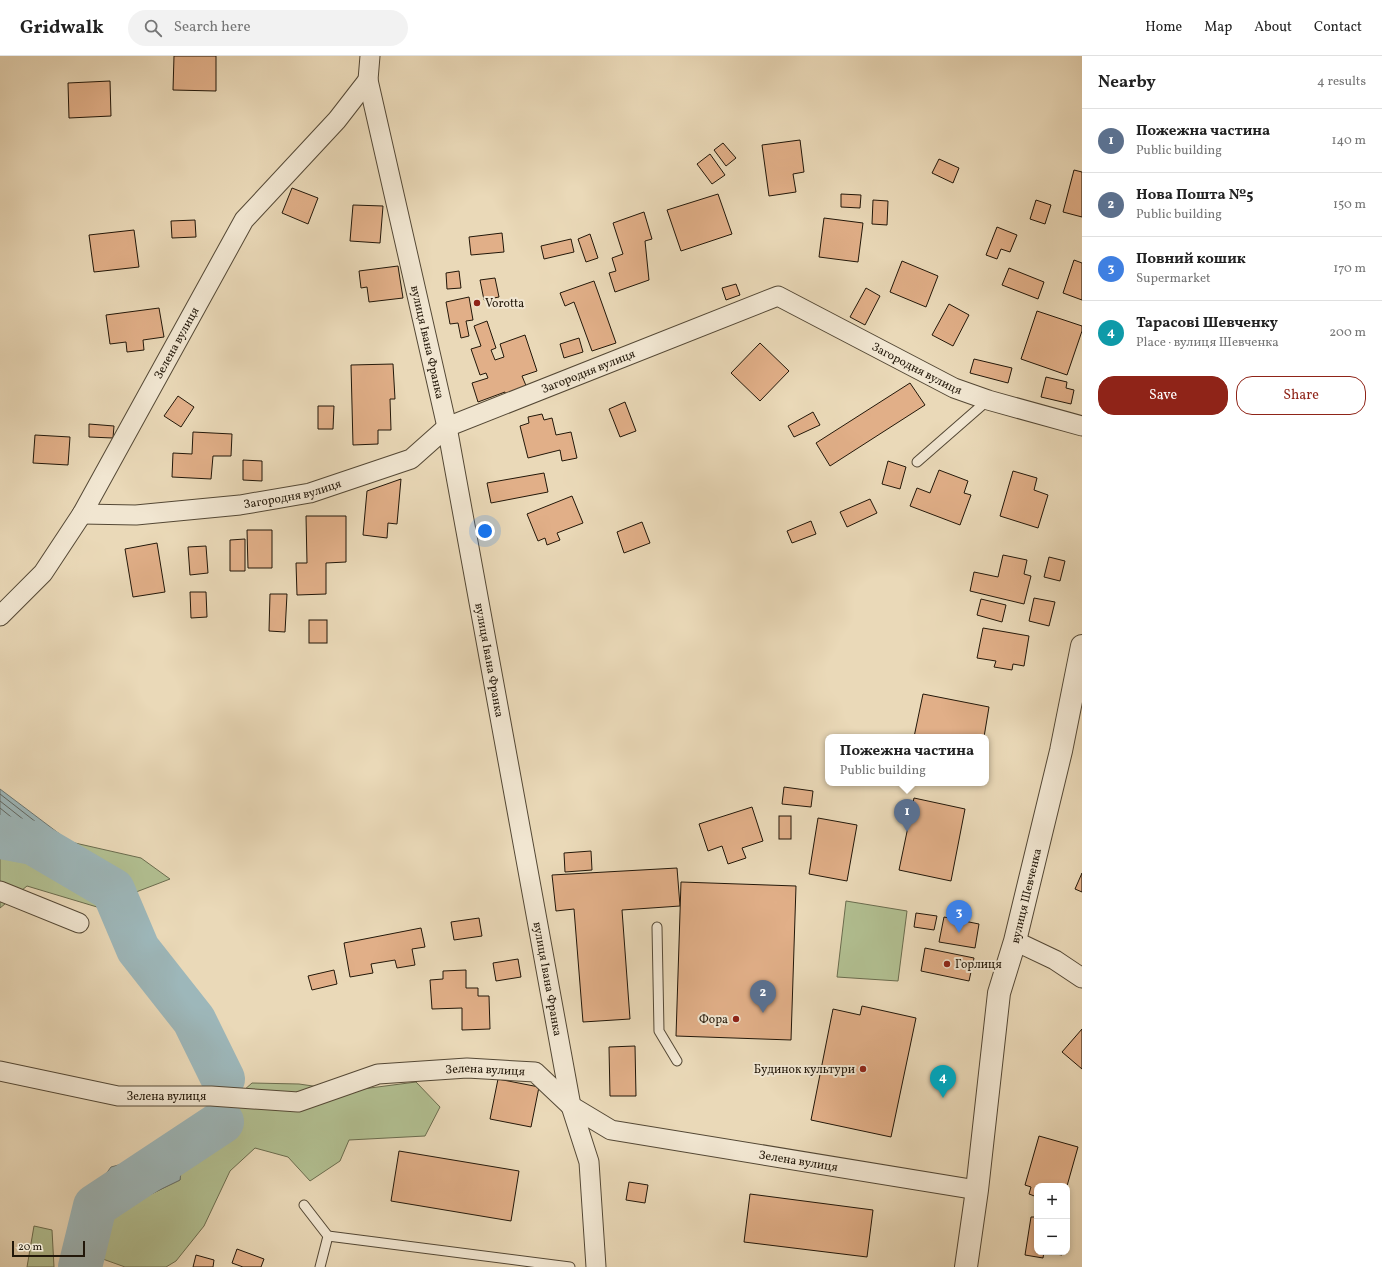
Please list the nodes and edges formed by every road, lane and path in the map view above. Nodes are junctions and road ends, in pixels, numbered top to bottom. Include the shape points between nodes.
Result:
1 (370, 56) edge
2 (368, 80) junction
3 (988, 400) junction
4 (1082, 426) edge
5 (447, 427) junction
6 (917, 462) dead end
7 (82, 514) junction
8 (0, 616) edge
9 (1082, 646) edge
10 (0, 891) edge
11 (79, 923) dead end
12 (657, 926) dead end
13 (1015, 940) junction
14 (1082, 978) edge
15 (677, 1061) dead end
16 (0, 1071) edge
17 (571, 1106) junction
18 (977, 1190) junction
19 (304, 1205) dead end
20 (328, 1236) junction
21 (320, 1267) edge
22 (570, 1267) edge
23 (596, 1267) edge
24 (966, 1267) edge

1 - 2 street, вулиця Івана Франка
2 - 5 street, вулиця Івана Франка
2 - 7 street, Зелена вулиця via 337,120 244,220
3 - 4 street, Загородня вулиця
3 - 5 street, Загородня вулиця via 954,388 778,296
3 - 6 lane
5 - 7 street, Загородня вулиця via 411,459 310,493 136,516
5 - 17 street, вулиця Івана Франка
7 - 8 street, Зелена вулиця via 43,573
9 - 13 street, вулиця Шевченка via 1061,751
10 - 11 street
12 - 15 lane via 659,1031
13 - 14 street via 1055,960
13 - 18 street, вулиця Шевченка via 999,993
16 - 17 street, Зелена вулиця via 118,1096 211,1096 298,1102 378,1074 467,1068 535,1072
17 - 18 street, Зелена вулиця via 612,1130
17 - 23 street, вулиця Івана Франка via 589,1162
18 - 24 street, вулиця Шевченка
19 - 20 lane
20 - 21 lane
20 - 22 lane

